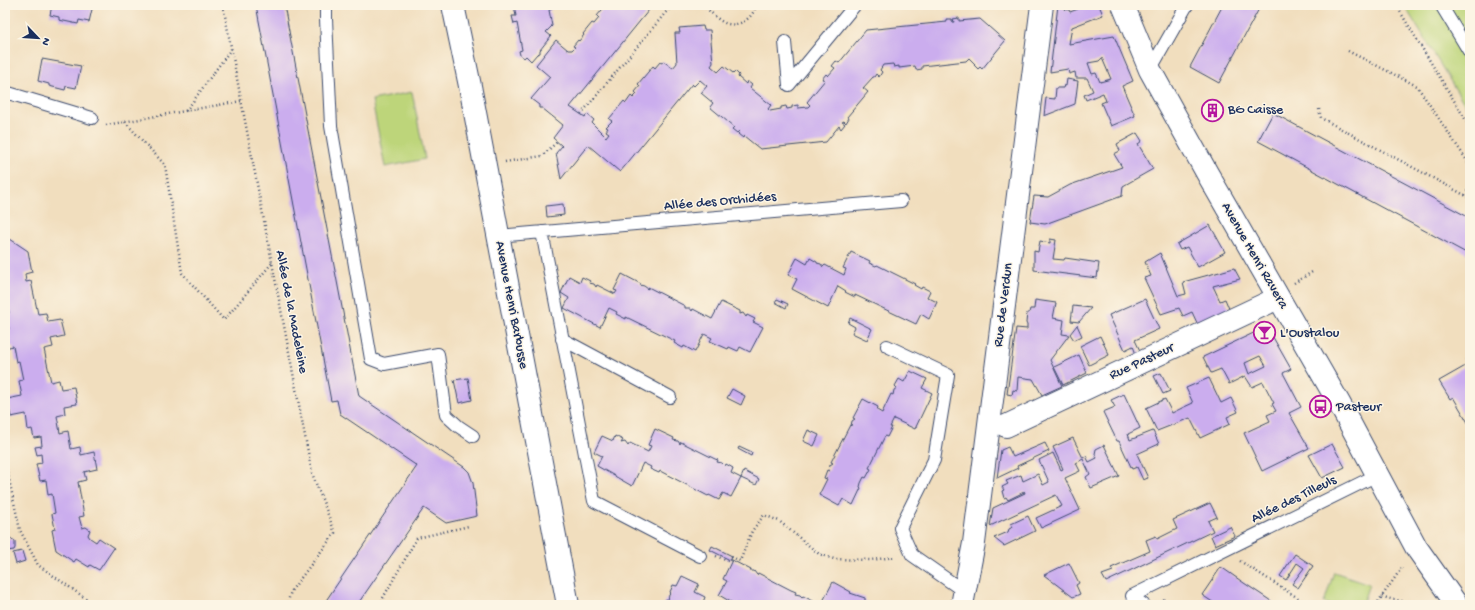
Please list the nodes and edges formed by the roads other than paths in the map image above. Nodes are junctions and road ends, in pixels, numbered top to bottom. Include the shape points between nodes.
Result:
1 (326, 5) edge
2 (453, 5) edge
3 (855, 5) edge
4 (1042, 5) edge
5 (1123, 5) edge
6 (1187, 5) edge
7 (1441, 5) edge
8 (785, 42) dead end
9 (1470, 53) edge
10 (1150, 70) junction
11 (5, 92) edge
12 (97, 122) road end
13 (901, 201) dead end
14 (542, 232) junction
15 (498, 236) junction
16 (1285, 291) junction
17 (562, 340) junction
18 (887, 346) dead end
19 (670, 397) dead end
20 (1006, 426) dead end
21 (473, 436) dead end
22 (1377, 476) junction
23 (700, 556) road end
24 (963, 598) edge
25 (568, 605) edge
26 (1144, 605) edge
27 (1457, 605) edge

1 - 21 lane via 332,126 371,359 384,364 438,354 446,414
2 - 15 street, Avenue Henri Barbusse
3 - 8 lane via 789,85
4 - 24 street, Rue de Verdun via 974,543
5 - 10 street, Avenue Henri Ravera
6 - 10 lane
7 - 9 lane
10 - 16 street, Avenue Henri Ravera
11 - 12 lane
13 - 14 lane, Allée des Orchidées
14 - 15 lane, Allée des Orchidées
14 - 17 lane
15 - 25 street, Avenue Henri Barbusse
16 - 20 street, Rue Pasteur
16 - 22 street, Avenue Henri Ravera
17 - 19 lane
17 - 23 lane via 594,501
18 - 24 lane via 948,375 934,460 900,528 912,555
22 - 26 lane, Allée des Tilleuls via 1132,596
22 - 27 street, Avenue Henri Ravera via 1416,547

